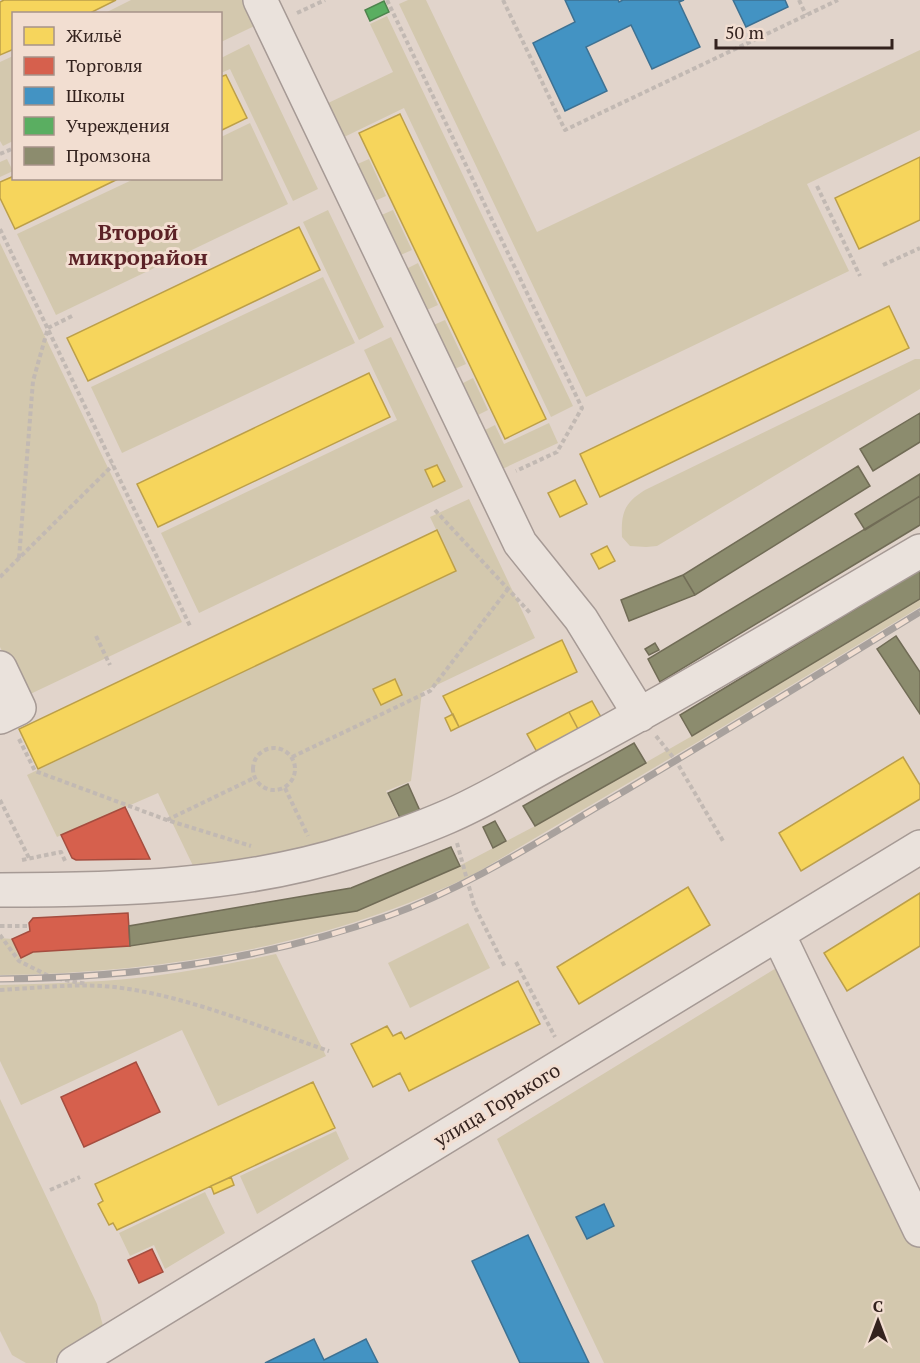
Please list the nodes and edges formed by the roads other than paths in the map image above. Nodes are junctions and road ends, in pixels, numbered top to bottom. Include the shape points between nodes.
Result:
1 (260, 0) edge
2 (920, 551) edge
3 (0, 668) edge
4 (4, 715) edge
5 (640, 716) junction
6 (920, 847) edge
7 (0, 890) edge
8 (778, 934) junction
9 (920, 1230) edge
10 (74, 1363) edge

1 - 5 street via 520,543 581,619
2 - 5 street
3 - 4 street via 19,708
5 - 7 street via 449,816 352,852 306,864 179,884
6 - 8 street, улица Горького
8 - 9 street
8 - 10 street, улица Горького

